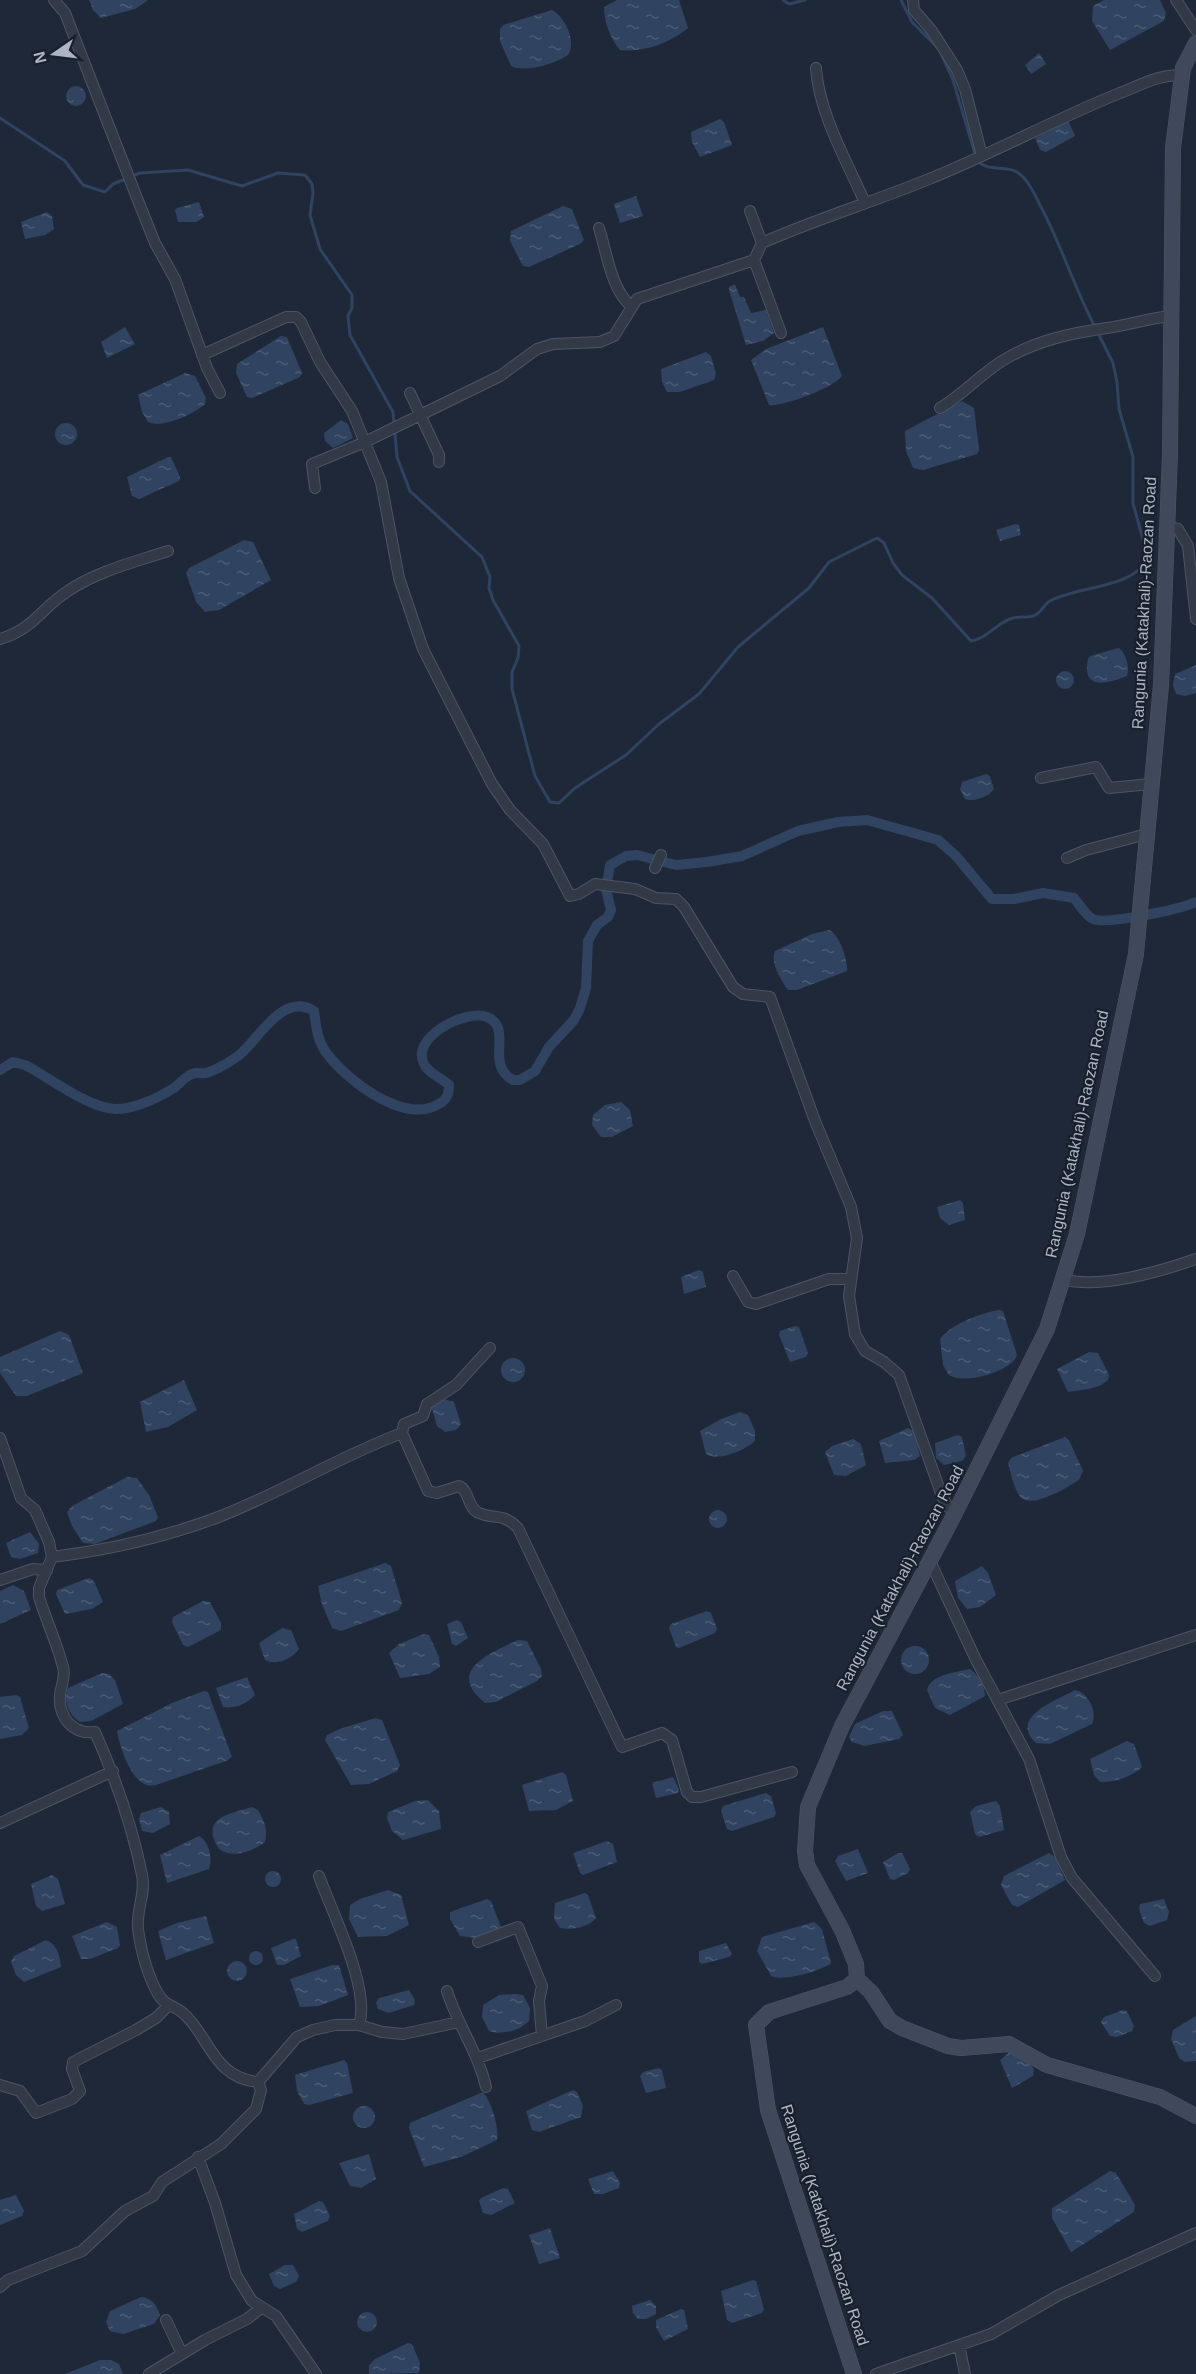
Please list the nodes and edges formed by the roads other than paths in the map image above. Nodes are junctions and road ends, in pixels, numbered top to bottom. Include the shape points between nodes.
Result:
1 (54, 0) edge
2 (913, 0) edge
3 (1176, 0) edge
4 (1196, 30) edge
5 (1196, 44) edge
6 (816, 68) dead end
7 (1181, 76) junction
8 (982, 156) junction
9 (865, 203) junction
10 (750, 211) dead end
11 (600, 228) dead end
12 (762, 243) junction
13 (754, 260) junction
14 (632, 307) junction
15 (1171, 316) junction
16 (781, 333) dead end
17 (202, 354) junction
18 (220, 393) dead end
19 (410, 393) dead end
20 (940, 408) dead end
21 (420, 414) junction
22 (365, 442) junction
23 (439, 462) dead end
24 (315, 488) dead end
25 (1168, 527) junction
26 (168, 551) dead end
27 (1196, 619) edge
28 (0, 639) edge
29 (1041, 778) dead end
30 (1151, 784) junction
31 (1147, 834) junction
32 (661, 855) dead end
33 (1067, 858) dead end
34 (655, 868) dead end
35 (1196, 1259) edge
36 (734, 1276) dead end
37 (850, 1279) junction
38 (1063, 1279) junction
39 (490, 1348) dead end
40 (402, 1433) junction
41 (0, 1438) edge
42 (956, 1512) junction
43 (52, 1557) junction
44 (930, 1561) junction
45 (47, 1570) junction
46 (0, 1580) edge
47 (1196, 1635) edge
48 (998, 1700) junction
49 (113, 1771) junction
50 (792, 1772) dead end
51 (0, 1823) edge
52 (319, 1876) dead end
53 (478, 1942) dead end
54 (1155, 1976) dead end
55 (857, 1979) junction
56 (447, 1991) dead end
57 (616, 2005) dead end
58 (168, 2006) junction
59 (459, 2022) junction
60 (359, 2025) junction
61 (542, 2036) junction
62 (478, 2058) junction
63 (258, 2082) junction
64 (0, 2085) edge
65 (486, 2087) dead end
66 (1196, 2116) edge
67 (198, 2157) junction
68 (1196, 2233) edge
69 (0, 2287) edge
70 (261, 2308) junction
71 (166, 2320) dead end
72 (959, 2345) junction
73 (182, 2354) junction
74 (149, 2374) edge
75 (316, 2374) edge
76 (854, 2374) edge
77 (876, 2374) edge
78 (965, 2374) edge

1 - 17 street via 65,13
2 - 8 street via 914,10 957,70
3 - 4 street
5 - 7 main road, Rangunia (Katakhali)-Raozan Road
6 - 9 street via 828,115
7 - 8 street via 1168,76 1099,102
7 - 15 main road, Rangunia (Katakhali)-Raozan Road via 1173,148
8 - 9 street
9 - 12 street
10 - 12 street
11 - 14 street via 622,299
12 - 13 street
13 - 14 street via 637,299
13 - 16 street
14 - 21 street via 614,336 600,342 553,344 537,349 500,376
15 - 20 street via 1085,330 1048,341 1002,361
15 - 25 main road, Rangunia (Katakhali)-Raozan Road
17 - 18 street
17 - 22 street via 265,324 296,317 342,394
19 - 21 street
21 - 22 street
21 - 23 street
22 - 24 street via 312,464
22 - 37 street via 381,482 399,578 420,640 492,784 510,810 543,844 567,893 574,896 590,884 612,885 680,902 733,987 743,994 766,995 773,1001 815,1121 851,1207 857,1238
25 - 27 street via 1178,529 1188,546
25 - 30 main road, Rangunia (Katakhali)-Raozan Road via 1161,685
26 - 28 street via 81,584 66,592 31,626
29 - 30 street via 1096,767 1109,788
30 - 31 main road, Rangunia (Katakhali)-Raozan Road
31 - 33 street
31 - 38 main road, Rangunia (Katakhali)-Raozan Road via 1136,954 1077,1234
32 - 34 street
35 - 38 street via 1123,1279
36 - 37 street via 748,1302 756,1304 829,1279
37 - 42 street via 850,1318 859,1345 899,1375 942,1496
38 - 42 main road, Rangunia (Katakhali)-Raozan Road via 1047,1329
39 - 40 street via 456,1386 427,1404 423,1416 404,1424
40 - 43 street via 217,1518 126,1546
40 - 50 street via 428,1491 432,1494 464,1488 479,1513 503,1516 518,1528 622,1747 662,1733 667,1735 692,1797
41 - 43 street via 21,1498 35,1510 42,1523
42 - 44 main road, Rangunia (Katakhali)-Raozan Road
43 - 45 street
44 - 48 street via 975,1660
44 - 55 main road, Rangunia (Katakhali)-Raozan Road via 842,1726 808,1808 804,1851 807,1865 842,1930 856,1964
45 - 46 street via 33,1569
45 - 49 street via 39,1597 64,1671 61,1707 73,1728 80,1733 95,1732
47 - 48 street
48 - 54 street via 1029,1759 1060,1857 1084,1895
49 - 51 street
49 - 58 street via 142,1875 144,1894 138,1928 157,1992
52 - 60 street via 354,1968 361,1995
53 - 61 street via 518,1927 542,1986
55 - 66 main road via 890,2021 902,2028 961,2048 1009,2044 1047,2065 1160,2097
55 - 76 main road, Rangunia (Katakhali)-Raozan Road via 847,1987 769,2012 756,2025 768,2110
56 - 59 street
57 - 61 street
58 - 63 street via 182,2012 225,2067 240,2078
58 - 64 street via 136,2030 73,2062 80,2091 72,2099 36,2113 25,2095
59 - 60 street via 403,2034
59 - 62 street
60 - 63 street via 335,2025 297,2037
61 - 62 street
62 - 65 street
63 - 67 street via 261,2090 256,2109 220,2144
67 - 69 street via 162,2182 153,2196 125,2211 82,2251 8,2280
67 - 70 street via 236,2275
68 - 72 street via 1059,2295 991,2334
70 - 73 street
70 - 75 street via 276,2316
71 - 73 street
72 - 77 street
72 - 78 street
73 - 74 street

